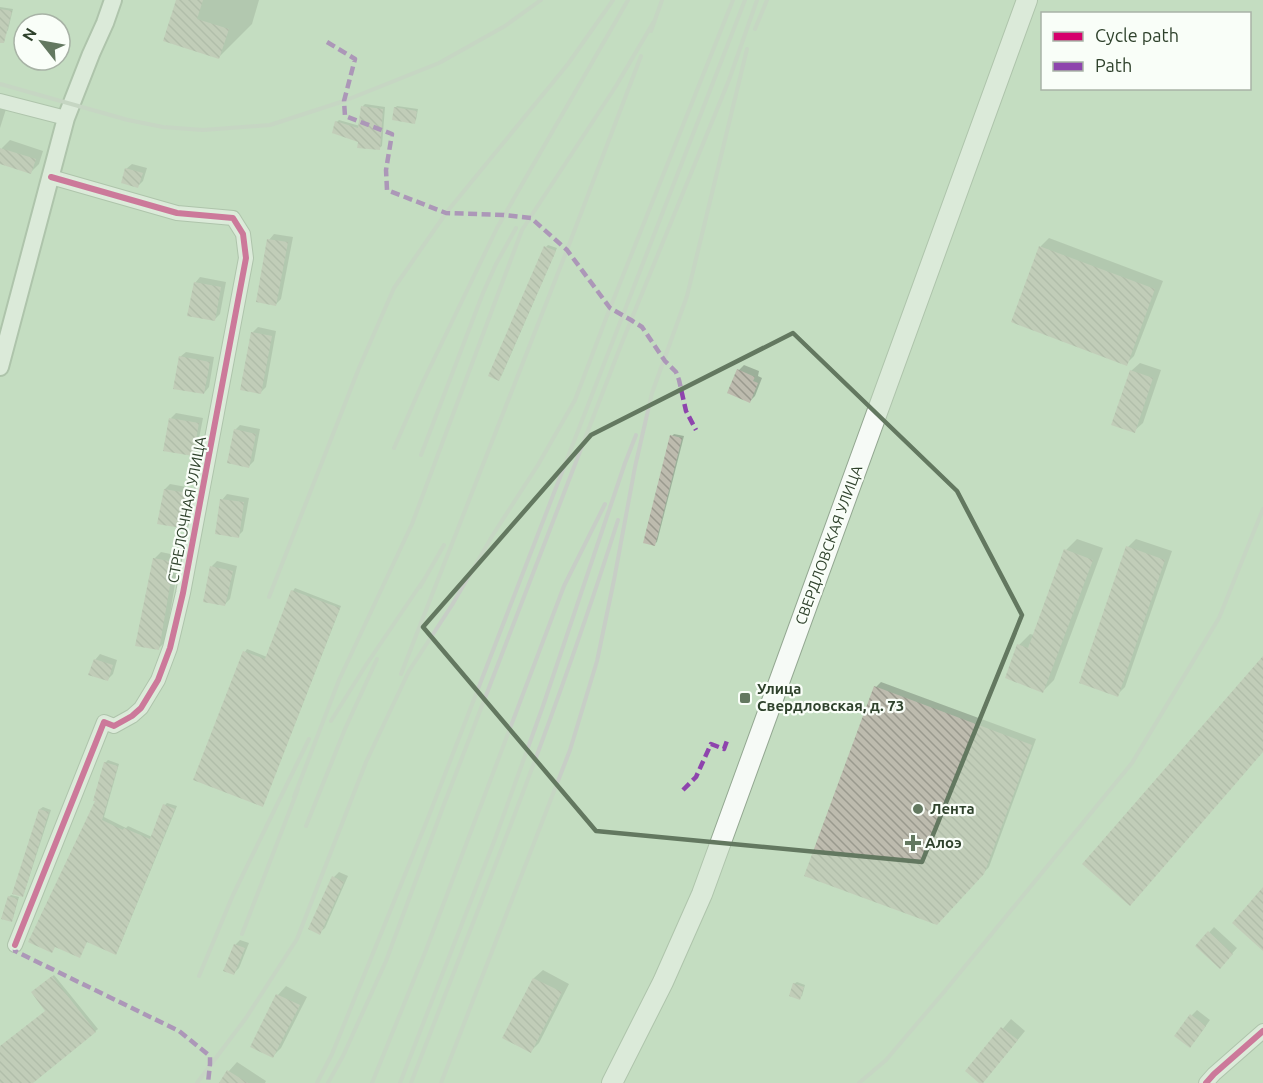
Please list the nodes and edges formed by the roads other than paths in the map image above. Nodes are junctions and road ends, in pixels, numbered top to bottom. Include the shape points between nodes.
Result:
1 (113, 0) edge
2 (1027, 0) edge
3 (0, 101) edge
4 (66, 118) junction
5 (51, 177) junction
6 (0, 367) edge
7 (15, 945) dead end
8 (1263, 1031) edge
9 (612, 1083) edge
10 (1206, 1083) edge

1 - 4 main road
2 - 9 highway, СВЕРДЛОВСКАЯ УЛИЦА via 702,894
3 - 4 street
4 - 5 main road
5 - 6 main road
5 - 7 street, СТРЕЛОЧНАЯ УЛИЦА via 177,213 233,218 243,234 246,258 170,648 158,680 141,708 114,726 104,722
8 - 10 street

